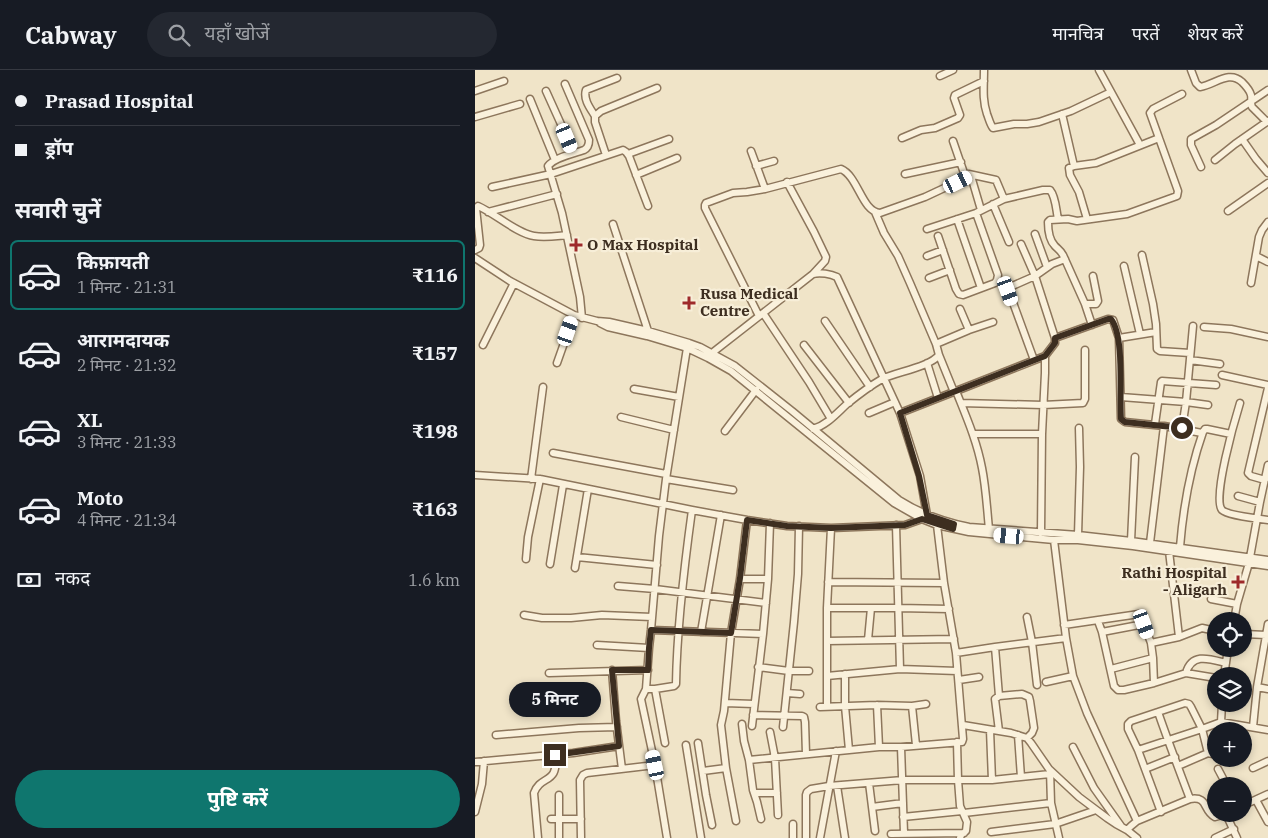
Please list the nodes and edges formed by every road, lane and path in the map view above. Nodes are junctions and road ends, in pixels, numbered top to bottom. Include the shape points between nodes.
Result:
1 (951, 70) edge
2 (984, 70) edge
3 (1099, 70) edge
4 (1191, 70) edge
5 (1217, 70) edge
6 (940, 76) dead end
7 (617, 78) dead end
8 (1220, 78) junction
9 (504, 81) dead end
10 (984, 81) junction
11 (565, 84) dead end
12 (657, 88) dead end
13 (1268, 90) edge
14 (475, 91) edge
15 (547, 91) dead end
16 (1111, 92) junction
17 (1182, 94) dead end
18 (530, 99) dead end
19 (1251, 102) junction
20 (520, 104) dead end
21 (1062, 114) junction
22 (595, 116) junction
23 (475, 117) edge
24 (1267, 122) edge
25 (669, 138) dead end
26 (902, 138) dead end
27 (1159, 138) junction
28 (1241, 139) junction
29 (953, 141) dead end
30 (1140, 145) junction
31 (751, 151) dead end
32 (573, 154) junction
33 (628, 154) junction
34 (607, 155) junction
35 (677, 158) dead end
36 (555, 160) junction
37 (1215, 160) dead end
38 (773, 161) dead end
39 (961, 162) junction
40 (756, 166) junction
41 (1074, 166) junction
42 (1201, 167) dead end
43 (1268, 173) edge
44 (551, 174) junction
45 (905, 174) dead end
46 (636, 175) junction
47 (971, 176) junction
48 (787, 182) junction
49 (1268, 183) edge
50 (492, 187) dead end
51 (765, 188) junction
52 (557, 194) junction
53 (1004, 199) junction
54 (993, 204) junction
55 (647, 206) dead end
56 (1228, 211) dead end
57 (488, 212) junction
58 (875, 212) junction
59 (978, 212) junction
60 (957, 219) junction
61 (1058, 219) junction
62 (1087, 219) junction
63 (613, 224) dead end
64 (1267, 225) edge
65 (927, 229) dead end
66 (1035, 234) dead end
67 (567, 235) junction
68 (938, 236) dead end
69 (1009, 242) dead end
70 (1021, 244) dead end
71 (475, 250) edge
72 (943, 250) junction
73 (1142, 255) dead end
74 (927, 256) dead end
75 (1256, 256) junction
76 (475, 258) edge
77 (1065, 259) junction
78 (1268, 262) edge
79 (1124, 266) dead end
80 (1047, 267) junction
81 (950, 270) junction
82 (813, 274) junction
83 (1035, 276) junction
84 (1093, 276) dead end
85 (929, 278) dead end
86 (514, 283) junction
87 (1251, 283) dead end
88 (981, 288) junction
89 (1085, 304) junction
90 (960, 309) dead end
91 (574, 315) junction
92 (761, 315) junction
93 (582, 318) junction
94 (597, 321) junction
95 (825, 321) dead end
96 (993, 322) dead end
97 (1092, 325) junction
98 (1193, 326) dead end
99 (1204, 327) dead end
100 (969, 330) junction
101 (648, 331) junction
102 (1156, 332) junction
103 (1141, 334) junction
104 (1268, 337) edge
105 (1055, 338) junction
106 (1119, 338) junction
107 (804, 344) dead end
108 (936, 344) junction
109 (483, 345) dead end
110 (687, 348) junction
111 (1085, 350) dead end
112 (712, 353) junction
113 (939, 355) junction
114 (1045, 356) junction
115 (1190, 356) junction
116 (1034, 360) junction
117 (927, 363) junction
118 (557, 364) dead end
119 (1220, 364) dead end
120 (1222, 375) dead end
121 (885, 378) junction
122 (1187, 382) junction
123 (1216, 385) dead end
124 (1268, 386) edge
125 (543, 387) dead end
126 (870, 387) junction
127 (634, 388) dead end
128 (755, 390) junction
129 (955, 392) junction
130 (679, 397) junction
131 (1121, 397) junction
132 (938, 398) junction
133 (1158, 400) junction
134 (895, 402) junction
135 (1186, 402) junction
136 (849, 403) junction
137 (961, 403) junction
138 (1240, 403) dead end
139 (1266, 403) edge
140 (1043, 405) junction
141 (1209, 405) dead end
142 (869, 413) dead end
143 (900, 413) junction
144 (621, 417) dead end
145 (831, 419) junction
146 (1155, 424) junction
147 (1164, 426) junction
148 (1079, 428) dead end
149 (1182, 428) junction
150 (813, 429) junction
151 (674, 430) junction
152 (725, 431) dead end
153 (1202, 433) junction
154 (973, 434) junction
155 (1042, 434) junction
156 (1231, 434) junction
157 (553, 453) dead end
158 (1135, 456) dead end
159 (1268, 465) edge
160 (475, 475) edge
161 (666, 476) junction
162 (531, 478) junction
163 (540, 479) junction
164 (1265, 480) junction
165 (563, 485) junction
166 (588, 489) junction
167 (733, 490) dead end
168 (1238, 496) dead end
169 (1260, 502) junction
170 (663, 504) junction
171 (692, 510) junction
172 (721, 515) junction
173 (925, 517) junction
174 (1257, 518) junction
175 (747, 520) junction
176 (1268, 520) edge
177 (770, 523) junction
178 (896, 525) junction
179 (937, 525) junction
180 (799, 526) junction
181 (954, 526) junction
182 (831, 528) junction
183 (989, 529) junction
184 (1041, 533) junction
185 (1078, 535) junction
186 (1054, 540) junction
187 (1131, 541) junction
188 (1150, 543) junction
189 (1179, 547) junction
190 (1169, 551) junction
191 (577, 557) junction
192 (526, 560) dead end
193 (1249, 560) junction
194 (1268, 560) edge
195 (550, 564) dead end
196 (657, 565) junction
197 (1268, 566) edge
198 (575, 568) dead end
199 (740, 578) junction
200 (768, 579) junction
201 (828, 582) junction
202 (897, 582) junction
203 (944, 583) junction
204 (618, 586) dead end
205 (655, 589) junction
206 (681, 592) junction
207 (707, 596) junction
208 (736, 599) junction
209 (1211, 599) dead end
210 (766, 603) junction
211 (1237, 604) junction
212 (827, 608) junction
213 (871, 608) junction
214 (898, 608) junction
215 (949, 609) junction
216 (1236, 612) edge
217 (524, 615) dead end
218 (652, 617) junction
219 (1027, 617) dead end
220 (1098, 621) junction
221 (1144, 624) junction
222 (1268, 624) edge
223 (1064, 625) junction
224 (1207, 629) edge
225 (651, 630) junction
226 (679, 631) junction
227 (701, 632) junction
228 (1102, 632) junction
229 (731, 633) junction
230 (763, 634) junction
231 (1252, 634) edge
232 (1266, 635) junction
233 (1179, 637) junction
234 (1066, 638) junction
235 (954, 639) junction
236 (868, 640) junction
237 (899, 640) junction
238 (827, 641) junction
239 (1032, 642) junction
240 (1151, 643) junction
241 (597, 645) dead end
242 (995, 647) junction
243 (649, 648) junction
244 (956, 653) junction
245 (1227, 657) edge
246 (1153, 658) junction
247 (1227, 663) junction
248 (758, 667) junction
249 (1226, 667) edge
250 (1111, 669) junction
251 (612, 670) junction
252 (648, 670) junction
253 (900, 670) junction
254 (789, 671) junction
255 (809, 671) dead end
256 (957, 671) junction
257 (549, 673) dead end
258 (1186, 673) junction
259 (845, 674) junction
260 (827, 676) junction
261 (1073, 676) junction
262 (1207, 676) edge
263 (979, 677) dead end
264 (959, 680) junction
265 (1046, 682) dead end
266 (1154, 683) junction
267 (1037, 684) dead end
268 (1257, 687) junction
269 (646, 689) junction
270 (655, 689) junction
271 (1268, 689) edge
272 (787, 692) junction
273 (800, 694) dead end
274 (999, 696) junction
275 (725, 703) junction
276 (754, 704) junction
277 (926, 704) dead end
278 (877, 705) junction
279 (845, 706) junction
280 (912, 706) junction
281 (1158, 712) junction
282 (1222, 712) edge
283 (753, 715) junction
284 (784, 717) junction
285 (1221, 722) edge
286 (742, 724) dead end
287 (963, 725) junction
288 (751, 726) dead end
289 (617, 727) junction
290 (783, 727) dead end
291 (1207, 727) edge
292 (1253, 727) joint
293 (1202, 729) junction
294 (991, 730) junction
295 (1268, 730) edge
296 (999, 731) junction
297 (770, 732) dead end
298 (496, 735) dead end
299 (1018, 735) junction
300 (1027, 738) junction
301 (1168, 740) junction
302 (957, 742) junction
303 (665, 743) dead end
304 (699, 743) dead end
305 (686, 745) dead end
306 (916, 745) junction
307 (619, 746) junction
308 (879, 747) junction
309 (901, 747) junction
310 (1073, 747) dead end
311 (849, 750) junction
312 (1137, 750) junction
313 (836, 751) junction
314 (1207, 751) edge
315 (1207, 753) edge
316 (806, 754) junction
317 (555, 755) junction
318 (1175, 757) junction
319 (775, 758) junction
320 (749, 760) junction
321 (485, 761) junction
322 (1268, 761) edge
323 (475, 762) edge
324 (655, 765) junction
325 (1178, 766) junction
326 (726, 768) junction
327 (1253, 768) dead end
328 (622, 769) junction
329 (1145, 769) junction
330 (1218, 769) dead end
331 (703, 771) junction
332 (1050, 772) junction
333 (1021, 777) junction
334 (1222, 777) edge
335 (903, 780) junction
336 (958, 780) junction
337 (992, 780) junction
338 (869, 783) junction
339 (829, 786) junction
340 (837, 786) junction
341 (755, 793) junction
342 (777, 793) junction
343 (1268, 794) edge
344 (559, 795) dead end
345 (1190, 799) junction
346 (1256, 800) junction
347 (1252, 802) edge
348 (903, 803) junction
349 (1051, 804) junction
350 (872, 807) junction
351 (1096, 810) junction
352 (1207, 810) edge
353 (475, 812) edge
354 (963, 812) junction
355 (1161, 812) junction
356 (778, 815) dead end
357 (903, 817) junction
358 (551, 819) dead end
359 (560, 819) junction
360 (581, 819) junction
361 (761, 819) dead end
362 (736, 821) dead end
363 (1137, 821) junction
364 (1230, 822) edge
365 (1268, 822) edge
366 (793, 824) dead end
367 (1055, 824) junction
368 (712, 825) dead end
369 (1125, 828) junction
370 (1008, 830) junction
371 (1234, 830) junction
372 (875, 831) dead end
373 (991, 832) dead end
374 (904, 833) junction
375 (891, 834) dead end
376 (918, 836) edge
377 (962, 836) edge
378 (538, 838) edge
379 (559, 838) edge
380 (581, 838) edge
381 (667, 838) edge
382 (701, 838) edge
383 (793, 838) edge
384 (806, 838) edge
385 (820, 838) edge
386 (845, 838) edge
387 (1010, 838) edge
388 (1059, 838) edge
389 (1137, 838) edge
390 (1215, 838) edge
391 (1237, 838) edge

1 - 6 street
2 - 10 street
3 - 16 street
4 - 8 street via 1200,87
5 - 8 street
7 - 22 street via 586,90 586,100
8 - 19 street via 1232,73 1238,76 1251,94
9 - 14 street
10 - 21 street via 983,101 992,128 1035,123
10 - 26 street via 955,96 958,118
11 - 32 street via 589,142 586,149
12 - 22 street
13 - 19 street
15 - 32 street
16 - 21 street
16 - 30 street
17 - 27 street via 1151,111
18 - 36 street
19 - 24 street via 1252,108
19 - 42 street via 1191,139
20 - 23 street
21 - 41 street
22 - 34 street
24 - 28 street
25 - 33 street
27 - 30 street
27 - 62 street via 1177,196 1127,214
28 - 37 street
28 - 43 street
29 - 39 street
30 - 41 street via 1096,163
31 - 40 street
32 - 36 street
33 - 34 street via 623,150
33 - 46 street
34 - 44 street
35 - 46 street
36 - 44 street via 549,164
38 - 40 street
39 - 45 street
39 - 47 street via 964,173
40 - 51 street
41 - 62 street via 1069,168 1069,172
44 - 50 street
44 - 52 street
46 - 55 street
47 - 53 street via 995,180
47 - 58 street via 899,207
47 - 59 street
48 - 51 street
48 - 58 street via 843,169
48 - 82 street via 826,257
49 - 56 street
51 - 92 street via 729,194 705,205
52 - 57 street
52 - 67 street
53 - 54 street
53 - 61 street via 1050,190
54 - 59 street
54 - 69 street
57 - 67 street via 535,237
57 - 71 street via 477,207 481,245
58 - 108 street
59 - 60 street
59 - 88 street via 999,276 996,282
60 - 65 street
60 - 88 street
61 - 62 street
61 - 77 street via 1048,221 1049,231
63 - 101 street
64 - 75 street via 1261,230
66 - 80 street
67 - 93 street
68 - 72 street
70 - 83 street
72 - 74 street
72 - 81 street
73 - 102 street
75 - 78 street
75 - 87 street
76 - 86 street
77 - 80 street
77 - 89 street
79 - 103 street
80 - 83 street
81 - 85 street
81 - 88 street via 961,295
82 - 92 street
82 - 121 street via 838,278
83 - 105 street
83 - 116 street via 1008,290
84 - 89 street via 1098,301
86 - 91 street
86 - 109 street
89 - 97 street
90 - 100 street
91 - 93 street
91 - 118 street
92 - 112 street
92 - 145 street
93 - 94 street
94 - 101 street
94 - 110 street
95 - 126 street
96 - 100 street
97 - 105 street
97 - 106 street via 1111,319
98 - 115 street
99 - 104 street
100 - 108 street
101 - 112 street
102 - 103 street
102 - 115 street via 1158,351
103 - 106 street
105 - 114 street
106 - 131 street
107 - 136 street
108 - 113 street
110 - 128 street via 731,371
110 - 130 street
111 - 140 street via 1085,401
112 - 150 street via 735,366
113 - 117 street
113 - 129 street
114 - 116 street
114 - 140 street
115 - 119 street
115 - 122 street
116 - 129 street
117 - 121 street
117 - 132 street
120 - 124 street
121 - 126 street
121 - 134 street
122 - 123 street
122 - 133 street via 1162,380
122 - 135 street
124 - 139 street
125 - 162 street
126 - 136 street
127 - 130 street
128 - 152 street
128 - 173 street via 894,503
129 - 132 street
129 - 137 street
130 - 151 street
131 - 133 street
131 - 146 street via 1122,421
132 - 143 street
133 - 135 street
133 - 146 street
134 - 142 street
134 - 143 street
135 - 141 street
135 - 149 street
136 - 145 street
137 - 140 street
137 - 154 street
138 - 156 street
139 - 164 street via 1248,472
140 - 155 street
143 - 173 street via 919,476
144 - 151 street
145 - 150 street
146 - 147 street
147 - 149 street
147 - 188 street
148 - 185 street
149 - 153 street
150 - 173 street via 899,500
151 - 161 street
153 - 156 street via 1207,428
153 - 189 street
154 - 155 street
154 - 183 street via 983,470
155 - 184 street
156 - 174 street via 1219,488 1220,505 1228,513
157 - 161 street
158 - 187 street
159 - 164 street
160 - 162 street
161 - 167 street
161 - 170 street
162 - 163 street
163 - 165 street
163 - 192 street
164 - 169 street
165 - 166 street
165 - 195 street
166 - 170 street
166 - 191 street
168 - 169 street
169 - 174 street
170 - 171 street
170 - 196 street
171 - 172 street
171 - 206 street
172 - 175 street
172 - 207 street
173 - 178 street
173 - 179 street
173 - 181 street
174 - 176 street
174 - 193 street
175 - 177 street
175 - 199 street
177 - 180 street
177 - 200 street
178 - 182 street
178 - 202 street
179 - 181 street
179 - 203 street
180 - 182 street
180 - 254 street
181 - 183 street
181 - 186 street via 969,532
182 - 201 street
183 - 184 street
184 - 185 street
185 - 187 street
186 - 190 street
186 - 223 street
187 - 188 street
188 - 189 street
189 - 193 street
190 - 193 street
190 - 233 street
191 - 196 street
191 - 198 street
193 - 194 street
193 - 197 street
193 - 211 street
196 - 205 street
199 - 200 street
199 - 208 street
200 - 210 street
201 - 202 street
201 - 212 street
202 - 203 street
202 - 214 street
203 - 215 street
204 - 205 street
205 - 206 street
205 - 218 street
206 - 207 street
206 - 226 street
207 - 208 street
207 - 227 street
208 - 210 street
208 - 229 street
209 - 211 street
210 - 230 street
211 - 216 street
212 - 213 street
212 - 238 street
213 - 214 street
213 - 236 street
214 - 215 street
214 - 237 street
215 - 235 street
217 - 218 street via 542,618
218 - 225 street
219 - 239 street
220 - 221 street via 1139,614
220 - 223 street
220 - 228 street
221 - 228 street
221 - 240 street
222 - 232 street
223 - 234 street
224 - 233 street
225 - 226 street
225 - 243 street
226 - 227 street
226 - 270 street via 676,684
227 - 229 street
228 - 250 street
229 - 230 street
229 - 275 street
230 - 248 street
231 - 232 street
232 - 268 street
233 - 240 street
234 - 239 street
234 - 261 street
235 - 237 street
235 - 244 street
236 - 237 street
236 - 238 street
237 - 253 street
238 - 260 street
239 - 242 street
239 - 267 street
240 - 246 street
241 - 243 street
242 - 244 street
242 - 274 street
243 - 252 street
244 - 256 street
245 - 247 street
246 - 250 street
246 - 266 street
247 - 249 street
247 - 258 street via 1196,659
248 - 254 street
248 - 276 street
250 - 266 street via 1117,690
251 - 252 street
251 - 257 street
251 - 289 street
252 - 269 street
253 - 256 street
253 - 259 street
254 - 255 street
254 - 272 street
256 - 264 street
258 - 262 street
258 - 266 street
259 - 260 street
259 - 279 street
260 - 279 street via 823,706
261 - 265 street
261 - 363 street
263 - 264 street
264 - 287 street
268 - 271 street
268 - 292 street
269 - 270 street
269 - 324 street via 641,699
270 - 303 street
272 - 273 street
272 - 284 street
274 - 296 street via 995,700
274 - 300 street via 1022,694 1029,697 1035,728
275 - 276 street
275 - 326 street via 721,726
276 - 283 street
277 - 280 street
278 - 279 street
278 - 280 street
278 - 308 street
279 - 311 street
280 - 306 street
281 - 293 street via 1189,704
281 - 301 street
281 - 312 street via 1128,724
282 - 285 street
283 - 284 street
283 - 288 street
284 - 290 street
284 - 316 street via 804,717
286 - 320 street
287 - 294 street
287 - 302 street via 963,740
289 - 298 street
289 - 307 street
291 - 293 street
292 - 295 street
293 - 301 street
293 - 314 street
294 - 296 street
294 - 337 street
296 - 299 street
297 - 319 street
299 - 300 street
299 - 333 street
300 - 332 street
301 - 312 street
301 - 318 street
302 - 306 street
302 - 336 street
304 - 331 street
305 - 382 street
306 - 309 street
307 - 317 street
307 - 328 street
308 - 309 street
308 - 311 street
309 - 335 street
310 - 369 street via 1093,788
311 - 313 street
312 - 329 street
313 - 316 street
313 - 339 street
315 - 325 street
316 - 319 street
317 - 321 street
317 - 378 street via 557,765 554,772 534,790
318 - 325 street
318 - 329 street
319 - 320 street
319 - 342 street
320 - 341 street
321 - 323 street
321 - 353 street
322 - 327 street
324 - 328 street
324 - 381 street
325 - 345 street
326 - 331 street
326 - 362 street
328 - 360 street via 581,776
329 - 355 street
330 - 334 street
331 - 368 street
332 - 333 street
332 - 349 street
332 - 351 street
333 - 337 street
335 - 336 street
335 - 338 street
335 - 348 street
336 - 337 street
336 - 354 street
338 - 340 street
338 - 350 street
339 - 340 street
339 - 384 street via 811,789 807,793
339 - 385 street
340 - 386 street
341 - 342 street
341 - 361 street
342 - 356 street
343 - 346 street
344 - 359 street
345 - 352 street via 1200,798
345 - 355 street
346 - 347 street
346 - 365 street
348 - 350 street
348 - 357 street
349 - 354 street
349 - 367 street
350 - 372 street
351 - 367 street
351 - 369 street
354 - 357 street
354 - 377 street via 968,825
355 - 363 street
357 - 374 street
358 - 359 street
359 - 360 street
359 - 379 street
360 - 380 street
363 - 369 street
364 - 371 street
366 - 383 street
367 - 370 street
367 - 388 street
369 - 389 street
370 - 373 street
370 - 387 street
371 - 390 street
371 - 391 street
374 - 375 street
374 - 376 street
376 - 377 street

